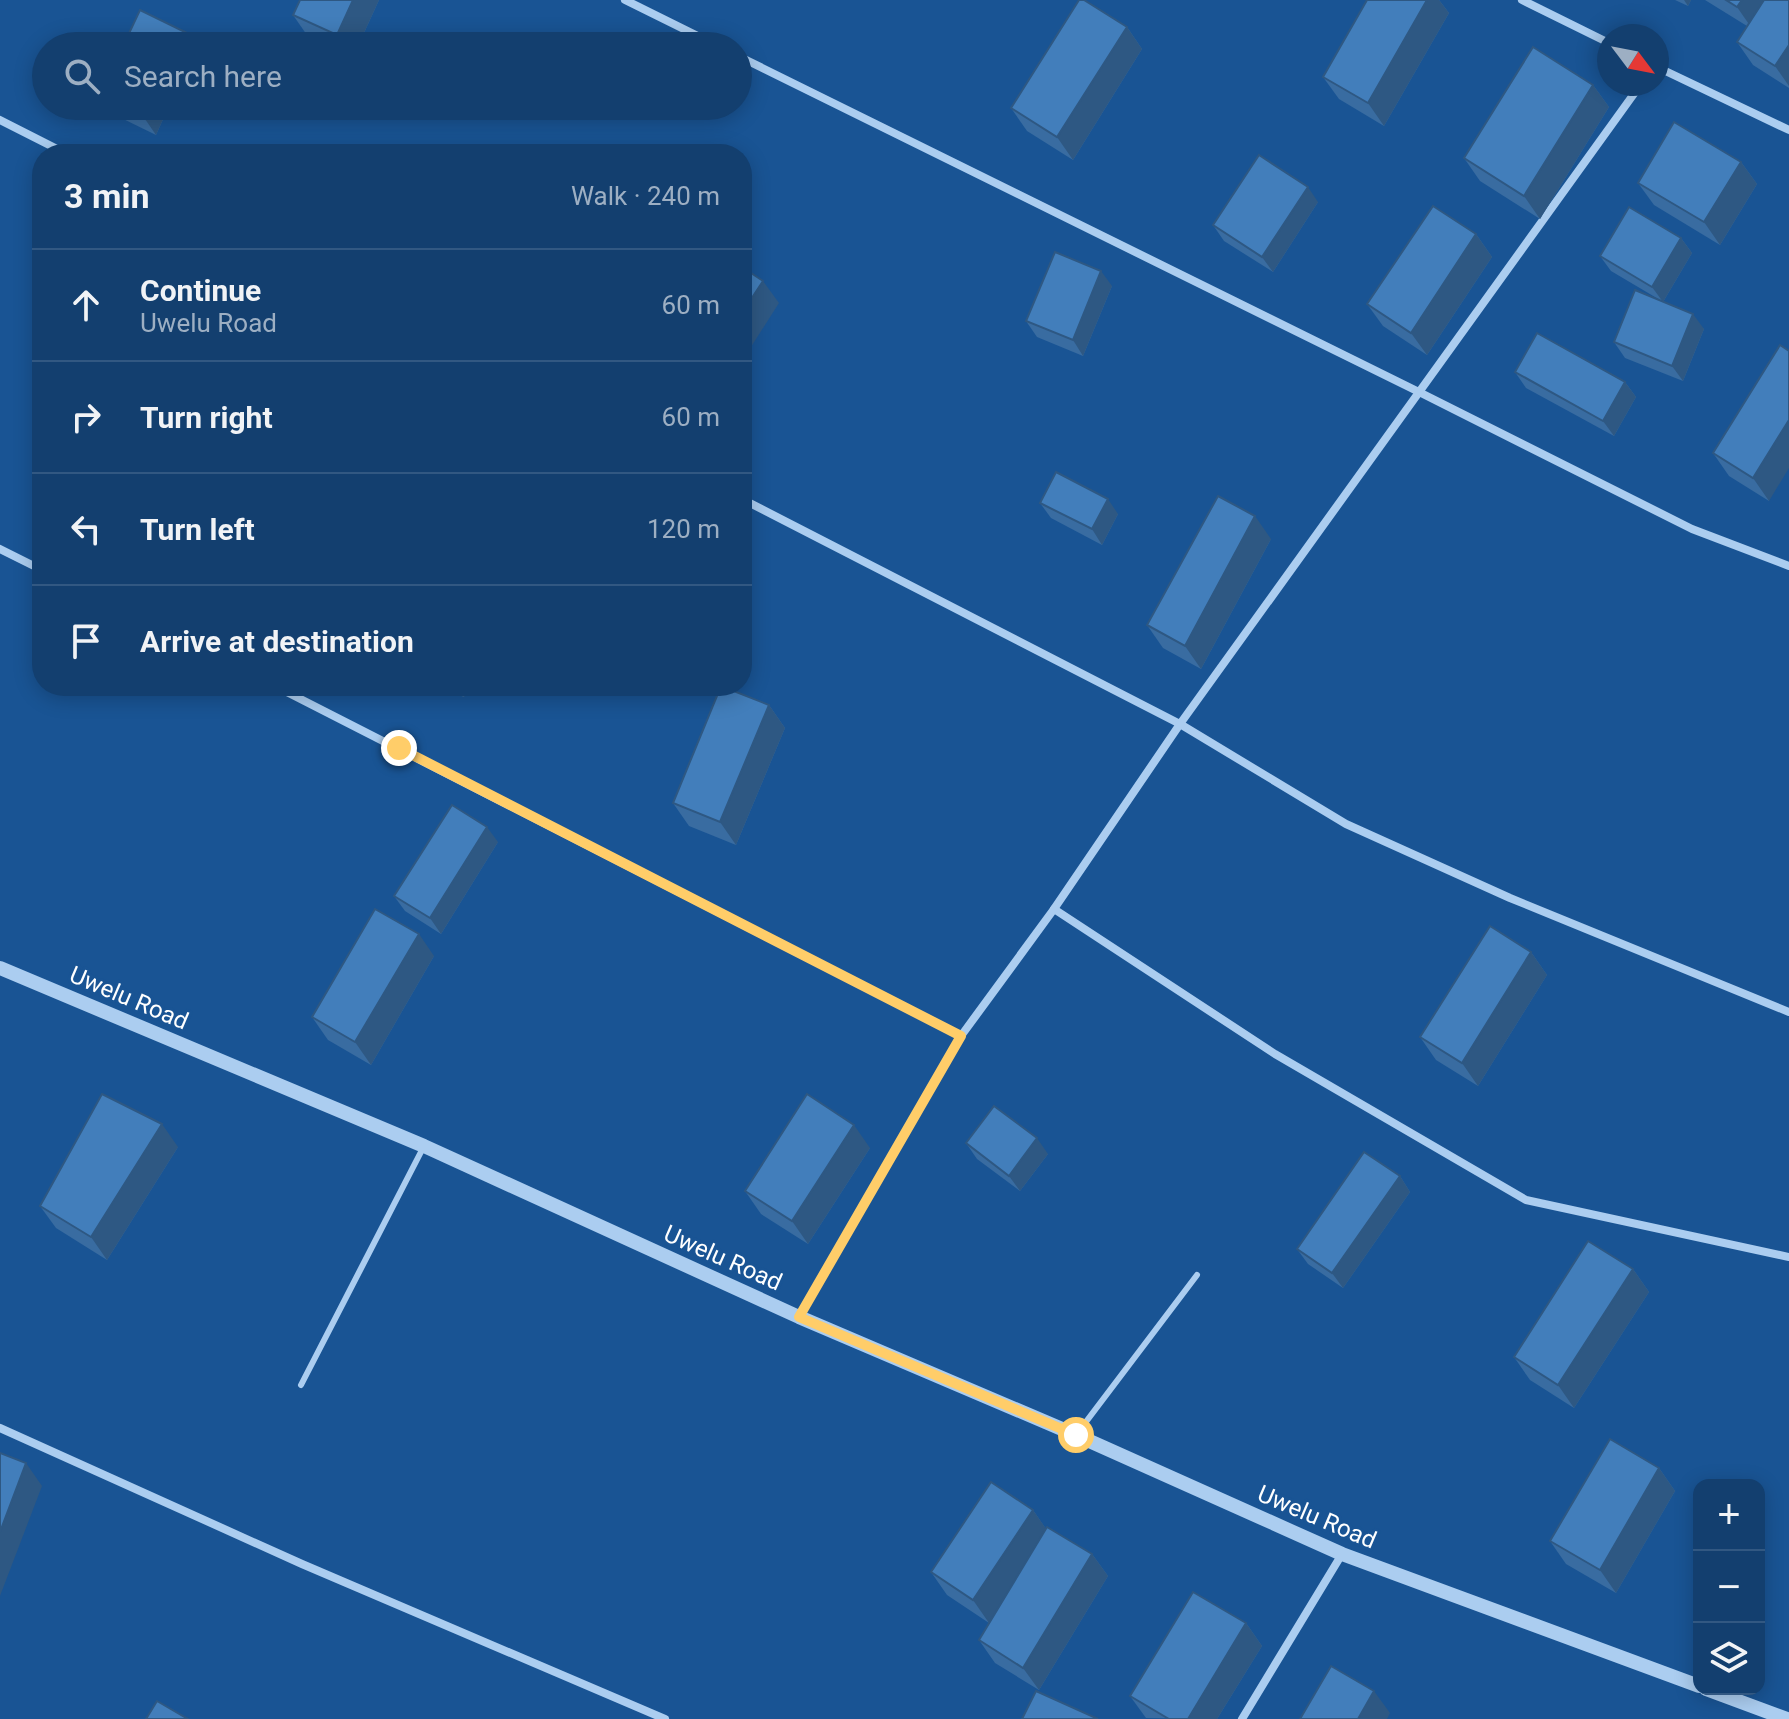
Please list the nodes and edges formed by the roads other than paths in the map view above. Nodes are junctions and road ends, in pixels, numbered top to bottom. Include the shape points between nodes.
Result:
1 (625, 0) edge
2 (1522, 0) edge
3 (690, 32) edge
4 (1597, 37) edge
5 (752, 63) edge
6 (1669, 73) edge
7 (1632, 96) edge
8 (0, 120) edge
9 (1789, 130) edge
10 (47, 144) edge
11 (1419, 392) junction
12 (752, 504) edge
13 (0, 549) edge
14 (32, 565) edge
15 (1789, 566) edge
16 (295, 696) edge
17 (1180, 724) junction
18 (1054, 909) junction
19 (0, 968) edge
20 (1789, 1012) edge
21 (961, 1036) junction
22 (424, 1146) junction
23 (1789, 1257) edge
24 (1197, 1275) dead end
25 (799, 1317) junction
26 (301, 1385) dead end
27 (0, 1428) edge
28 (1076, 1435) junction
29 (1342, 1554) junction
30 (1693, 1684) edge
31 (1722, 1695) edge
32 (665, 1719) edge
33 (1242, 1719) edge
34 (1787, 1719) edge

1 - 3 street
2 - 4 street
5 - 11 street
6 - 9 street
7 - 11 street
8 - 10 street
11 - 15 street via 1692,529
11 - 17 street
12 - 17 street
13 - 14 street
16 - 21 street
17 - 18 street
17 - 20 street via 1346,824 1510,898
18 - 21 street
18 - 23 street via 1275,1054 1526,1200
19 - 22 street, Uwelu Road
21 - 25 street
22 - 25 street, Uwelu Road
22 - 26 lane
24 - 28 lane
25 - 28 street, Uwelu Road
27 - 32 street
28 - 29 street, Uwelu Road
29 - 30 street, Uwelu Road
29 - 33 street
31 - 34 street

